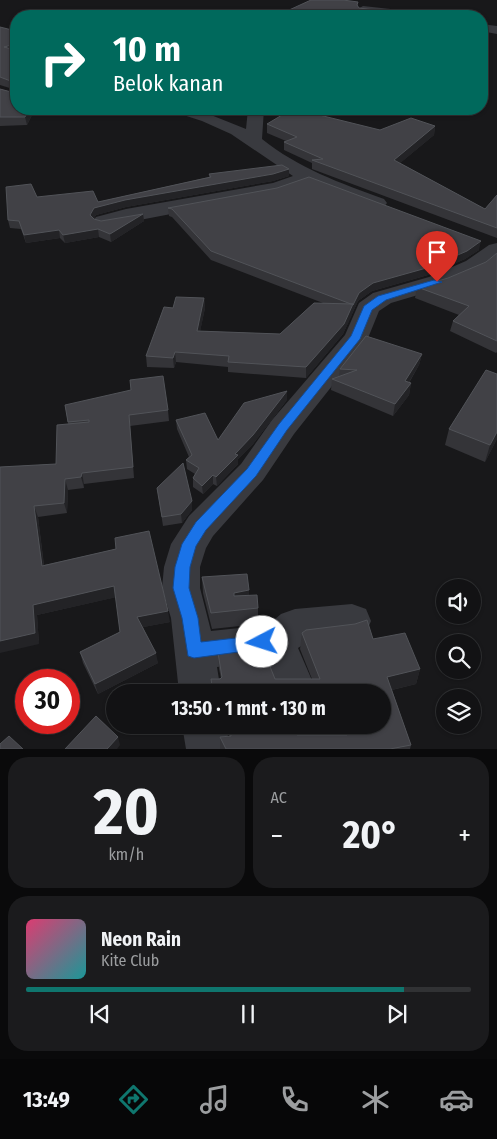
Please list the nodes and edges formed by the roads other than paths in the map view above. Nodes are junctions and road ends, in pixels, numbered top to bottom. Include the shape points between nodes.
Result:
1 (356, 8) edge
2 (374, 10) edge
3 (198, 115) edge
4 (256, 115) edge
5 (254, 141) junction
6 (310, 177) junction
7 (390, 208) edge
8 (103, 221) edge
9 (491, 246) edge
10 (352, 621) dead end
11 (276, 642) junction
12 (194, 651) junction
13 (199, 684) edge
14 (293, 684) edge
15 (206, 734) edge
16 (313, 734) edge
17 (208, 749) edge
18 (320, 749) edge

1 - 2 street
3 - 5 street
4 - 5 street
5 - 6 street via 266,153
6 - 7 street
6 - 8 street via 276,188 126,214
9 - 12 street via 474,266 437,282 382,298 368,308 356,337 283,427 252,472 201,526 189,544 182,567 181,588 190,618
10 - 11 street via 295,627
11 - 12 street
11 - 14 street
12 - 13 street
15 - 17 street
16 - 18 street

